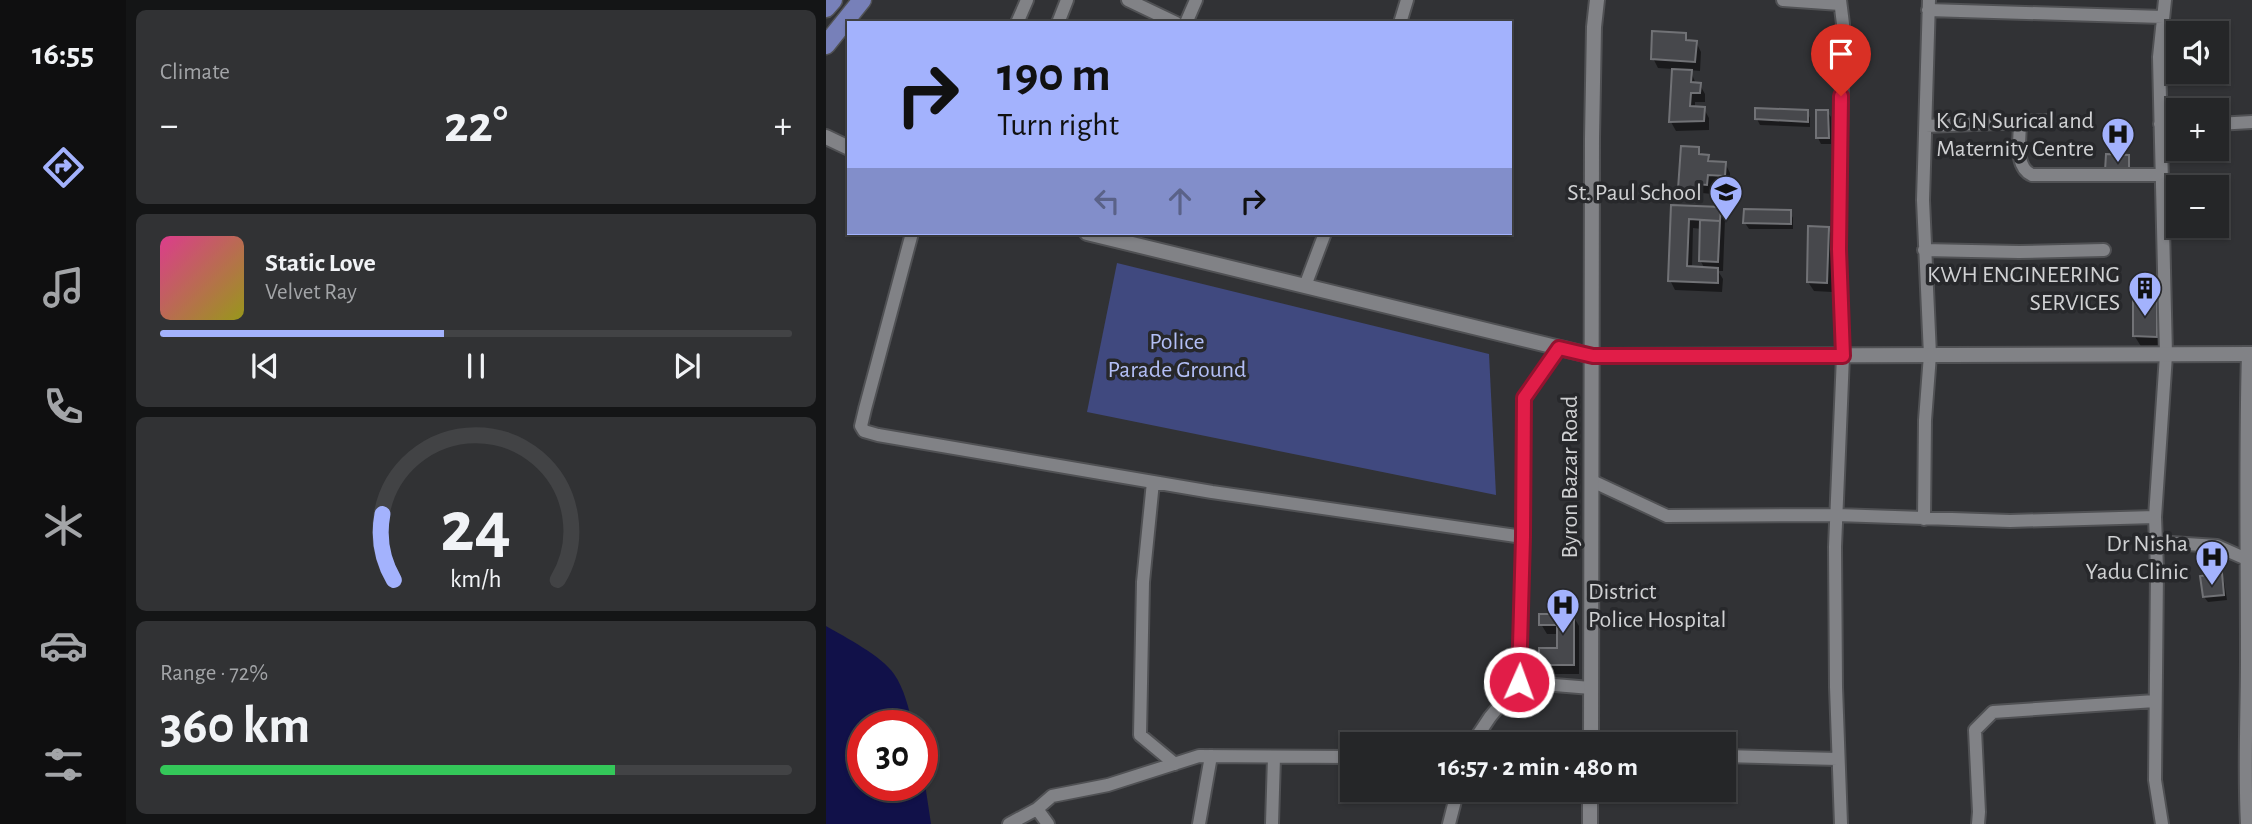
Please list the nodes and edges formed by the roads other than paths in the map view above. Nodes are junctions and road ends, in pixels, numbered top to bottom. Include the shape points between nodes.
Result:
1 (833, 0) edge
2 (862, 0) edge
3 (1027, 0) edge
4 (1067, 0) edge
5 (1128, 0) edge
6 (1196, 0) edge
7 (1407, 0) edge
8 (1597, 0) edge
9 (1783, 0) edge
10 (2165, 0) edge
11 (1840, 2) edge
12 (1928, 5) edge
13 (826, 8) edge
14 (2163, 17) junction
15 (1018, 21) edge
16 (1059, 21) edge
17 (1172, 21) edge
18 (1187, 21) edge
19 (1401, 21) edge
20 (826, 45) edge
21 (2048, 121) dead end
22 (2020, 122) junction
23 (2252, 122) edge
24 (2229, 123) edge
25 (2160, 124) junction
26 (2166, 124) edge
27 (1926, 126) junction
28 (826, 137) edge
29 (847, 147) edge
30 (2161, 175) junction
31 (911, 235) edge
32 (1099, 235) edge
33 (1324, 235) edge
34 (1924, 250) junction
35 (2104, 250) dead end
36 (1305, 286) junction
37 (1559, 348) junction
38 (1930, 355) junction
39 (2166, 355) junction
40 (2250, 355) edge
41 (1593, 356) junction
42 (1843, 356) junction
43 (1592, 481) junction
44 (1153, 482) junction
45 (1837, 515) junction
46 (2155, 517) junction
47 (1924, 519) junction
48 (1523, 537) junction
49 (2156, 542) junction
50 (2249, 561) edge
51 (1519, 682) junction
52 (1591, 688) junction
53 (2155, 701) junction
54 (1480, 732) edge
55 (1591, 732) edge
56 (1211, 756) junction
57 (1736, 756) edge
58 (1274, 757) junction
59 (1340, 757) edge
60 (1838, 759) junction
61 (1175, 764) junction
62 (1455, 802) edge
63 (1590, 802) edge
64 (1037, 808) junction
65 (1009, 824) edge
66 (1048, 824) edge
67 (1199, 824) edge
68 (1272, 824) edge
69 (1449, 824) edge
70 (1590, 824) edge
71 (1841, 824) edge
72 (1978, 824) edge
73 (2162, 824) edge
74 (2247, 824) edge

1 - 13 main road
2 - 20 main road
3 - 15 street
4 - 16 street
5 - 17 street
6 - 18 street
7 - 19 street
8 - 41 street, Byron Bazar Road
9 - 11 street
10 - 14 street
11 - 42 street
12 - 14 street
12 - 27 street
14 - 25 street
21 - 22 street
22 - 27 street
22 - 30 street via 2021,166 2032,175
23 - 24 street
25 - 26 street
25 - 30 street
27 - 34 street
28 - 29 street
30 - 39 street
31 - 44 street via 863,417 864,431
32 - 36 street
33 - 36 street
34 - 35 street
34 - 38 street
36 - 37 street
37 - 41 street
37 - 48 street via 1524,398
38 - 39 street
38 - 42 street
38 - 47 street
39 - 40 street
39 - 46 street
40 - 50 street
41 - 42 street
41 - 43 street, Byron Bazar Road
42 - 45 street
43 - 45 street via 1667,516
43 - 52 street, Byron Bazar Road
44 - 48 street
44 - 61 street via 1143,582 1140,735
45 - 47 street
45 - 60 street
46 - 47 street
46 - 49 street
48 - 51 street
49 - 50 street via 2217,546
49 - 53 street
50 - 74 street
51 - 52 street
51 - 54 street
52 - 55 street, Byron Bazar Road
53 - 72 street via 1993,712 1975,730
53 - 73 street via 2155,780
56 - 58 street
56 - 61 street
56 - 67 street
57 - 60 street
58 - 59 street
58 - 68 street
60 - 71 street
61 - 64 street via 1052,796
62 - 69 street
63 - 70 street
64 - 65 street
64 - 66 street

